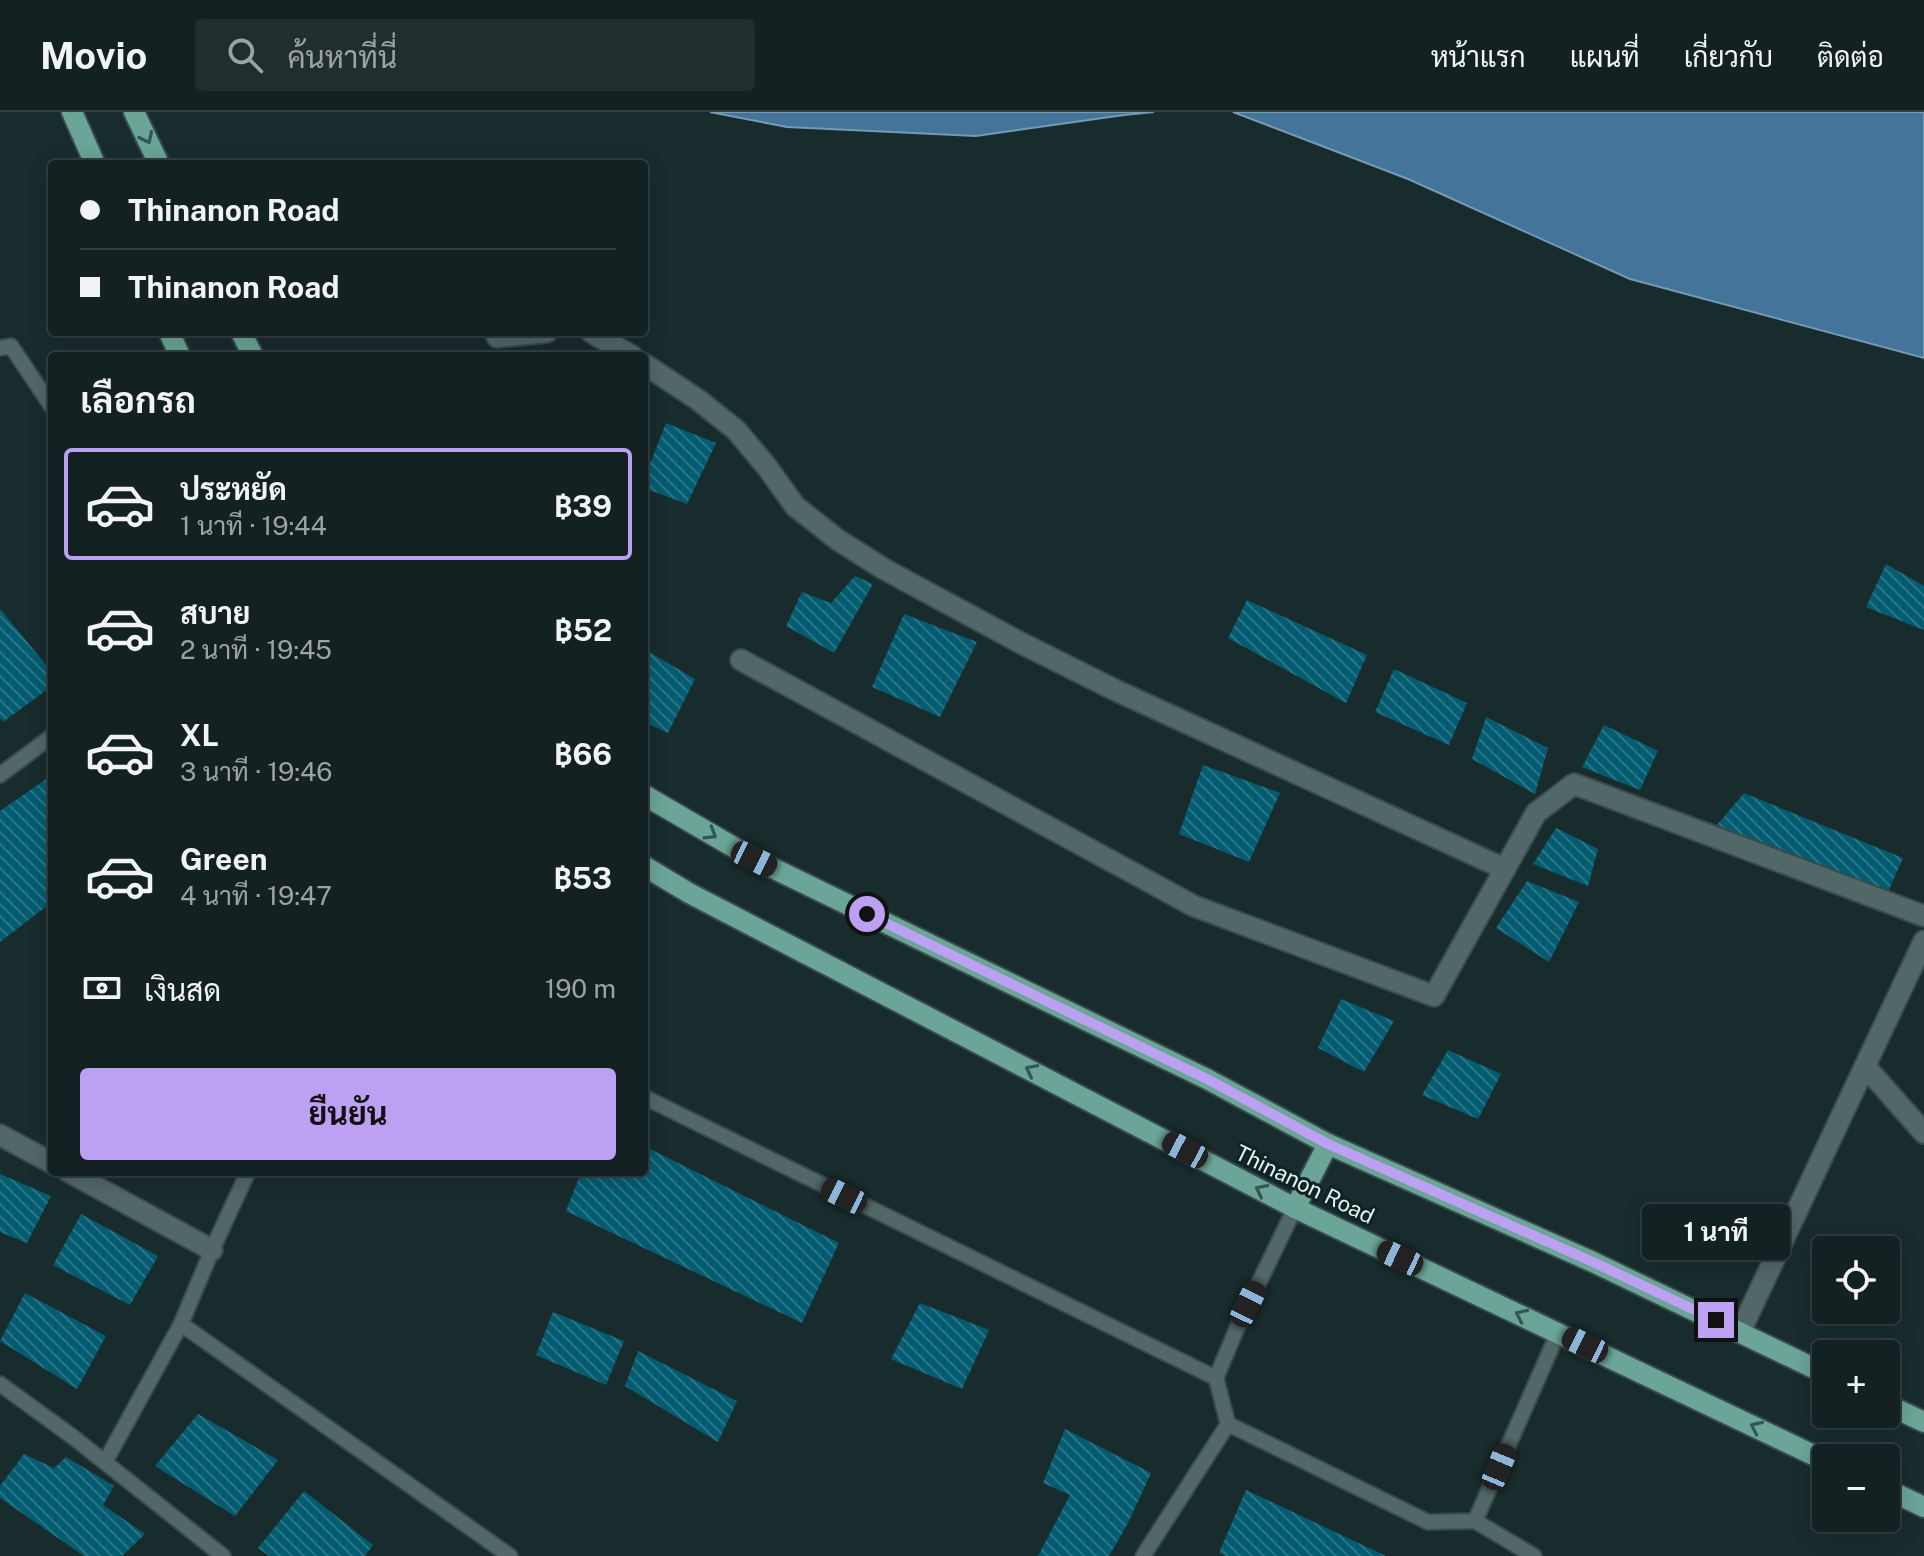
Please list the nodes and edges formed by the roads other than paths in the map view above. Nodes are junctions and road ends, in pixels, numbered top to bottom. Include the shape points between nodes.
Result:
1 (72, 112) edge
2 (134, 112) edge
3 (93, 160) edge
4 (157, 160) edge
5 (507, 336) edge
6 (598, 336) edge
7 (497, 337) dead end
8 (0, 348) edge
9 (625, 352) edge
10 (648, 367) edge
11 (48, 401) edge
12 (741, 660) dead end
13 (48, 739) edge
14 (0, 775) edge
15 (648, 797) edge
16 (648, 868) edge
17 (1505, 869) junction
18 (1924, 916) edge
19 (1924, 941) edge
20 (1865, 1066) junction
21 (648, 1099) edge
22 (1924, 1133) edge
23 (0, 1135) edge
24 (1328, 1144) junction
25 (48, 1161) edge
26 (76, 1176) edge
27 (246, 1176) edge
28 (1295, 1208) junction
29 (212, 1250) junction
30 (181, 1324) junction
31 (1740, 1332) junction
32 (1558, 1333) junction
33 (1812, 1367) edge
34 (1216, 1378) junction
35 (0, 1384) edge
36 (1900, 1411) edge
37 (1924, 1422) edge
38 (1228, 1424) junction
39 (1812, 1454) edge
40 (105, 1462) junction
41 (1900, 1496) edge
42 (1924, 1507) edge
43 (1475, 1521) junction
44 (223, 1556) edge
45 (510, 1556) edge
46 (1143, 1556) edge
47 (1534, 1556) edge

1 - 3 main road
2 -> 4 main road
5 - 7 street
6 - 9 street
8 - 11 lane via 11,346
10 - 17 street via 736,430 795,506 884,569 1115,690
12 - 17 street via 1194,906 1434,996
13 - 14 lane
15 -> 24 main road, Thinanon Road via 754,859 1207,1079
28 -> 16 main road, Thinanon Road
17 - 18 street via 1536,813 1574,784
19 - 20 street
20 - 22 street
20 - 31 street
21 - 34 lane
23 - 25 street
24 - 28 main road
24 - 31 main road, Thinanon Road
26 - 29 street
27 - 29 lane
32 -> 28 main road, Thinanon Road
28 - 34 lane
29 - 30 lane
30 - 40 lane
30 - 45 lane
31 - 33 main road, Thinanon Road
39 -> 32 main road, Thinanon Road
32 - 43 lane
34 - 38 lane
35 - 40 lane
36 - 37 main road
38 - 43 lane via 1428,1522
38 - 46 lane
40 - 44 lane
41 - 42 main road
43 - 47 lane

